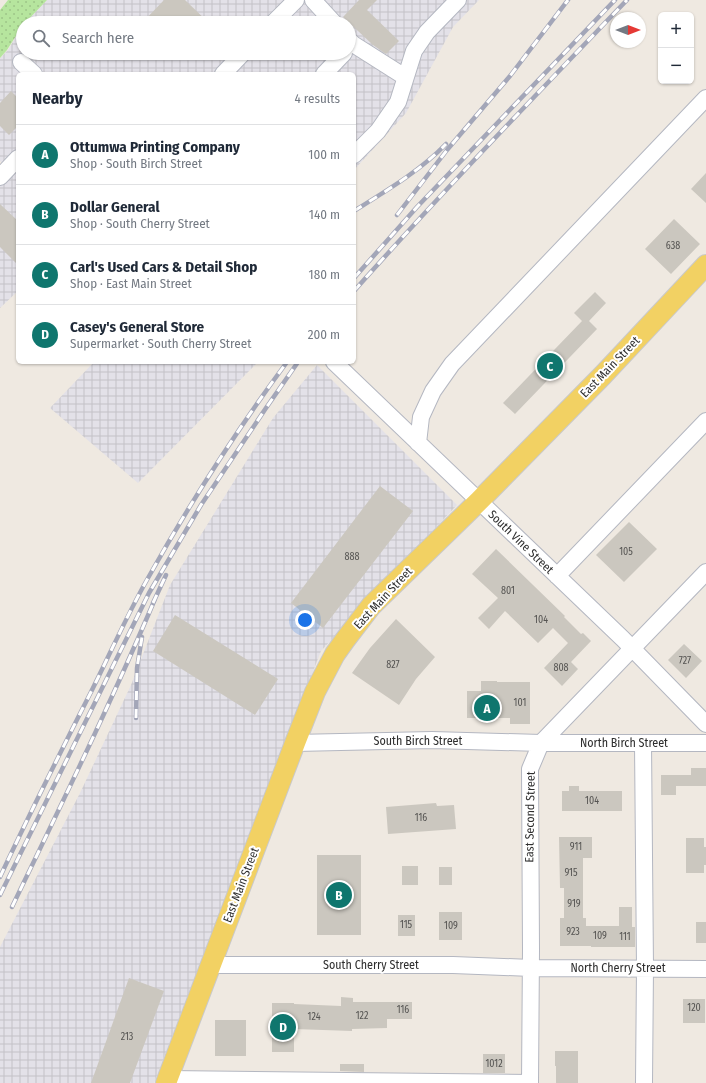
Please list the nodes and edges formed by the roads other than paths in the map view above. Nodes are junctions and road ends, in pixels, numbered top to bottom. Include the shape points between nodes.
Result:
1 (296, 0) edge
2 (313, 0) edge
3 (458, 0) edge
4 (280, 16) edge
5 (328, 16) edge
6 (356, 50) edge
7 (236, 60) edge
8 (336, 60) edge
9 (21, 62) dead end
10 (32, 72) edge
11 (225, 72) edge
12 (326, 72) edge
13 (405, 77) junction
14 (706, 98) edge
15 (356, 153) edge
16 (16, 160) edge
17 (0, 177) edge
18 (706, 265) edge
19 (336, 364) edge
20 (706, 421) edge
21 (418, 443) junction
22 (479, 501) junction
23 (706, 572) edge
24 (557, 576) junction
25 (632, 649) junction
26 (706, 724) edge
27 (541, 742) junction
28 (295, 743) junction
29 (643, 743) junction
30 (706, 743) edge
31 (210, 964) junction
32 (531, 968) junction
33 (645, 968) junction
34 (706, 968) edge
35 (166, 1081) edge
36 (530, 1083) edge
37 (644, 1083) edge

1 - 4 street
2 - 5 street
3 - 13 street via 427,32 414,51
6 - 13 street
7 - 11 street
8 - 12 street
9 - 10 street
13 - 15 street via 398,102 378,131
14 - 21 street via 452,364 433,391 421,417
16 - 17 street
18 - 22 main road, East Main Street via 603,375
19 - 21 street, South Vine Street
20 - 24 street
21 - 22 street, South Vine Street
22 - 24 street, South Vine Street
22 - 28 main road, East Main Street via 372,606 345,640 315,692
23 - 25 street, East Second Street
24 - 25 street, South Vine Street
25 - 26 street, South Vine Street
25 - 27 street, East Second Street
27 - 28 street, South Birch Street via 432,740
27 - 29 street, North Birch Street
27 - 32 street, East Second Street via 530,769
28 - 31 main road, East Main Street
29 - 30 street, North Birch Street
29 - 33 street
31 - 32 street, South Cherry Street via 453,964
31 - 35 main road, East Main Street
32 - 33 street, North Cherry Street
32 - 36 street, East Second Street
33 - 34 street, North Cherry Street
33 - 37 street
35 - 36 street

